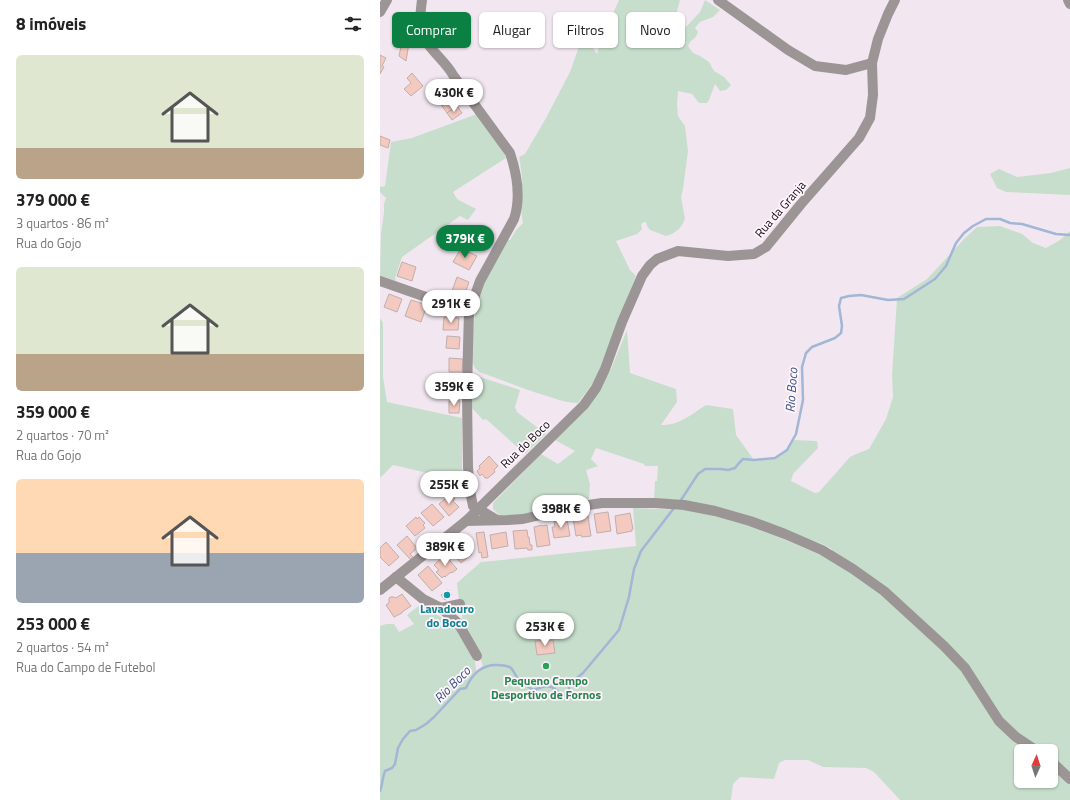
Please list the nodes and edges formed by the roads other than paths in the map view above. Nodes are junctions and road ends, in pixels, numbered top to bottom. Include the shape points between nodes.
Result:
1 (387, 0) edge
2 (422, 0) edge
3 (718, 0) edge
4 (896, 0) edge
5 (1068, 0) edge
6 (1070, 4) edge
7 (380, 12) edge
8 (872, 63) junction
9 (380, 281) edge
10 (469, 312) junction
11 (578, 410) joint
12 (476, 509) junction
13 (498, 520) junction
14 (466, 521) junction
15 (396, 577) junction
16 (380, 590) edge
17 (460, 604) dead end
18 (441, 608) junction
19 (477, 656) dead end
20 (1026, 744) edge
21 (1058, 768) edge
22 (1070, 779) edge

1 - 7 street
2 - 10 street via 422,33 510,153 514,164 517,202 515,215 480,281
3 - 8 street via 815,66 846,70
4 - 8 street, Rua da Granja via 878,39
5 - 6 street
8 - 11 street, Rua da Granja via 873,95 870,118 859,138 766,247 754,254 728,256 678,251 657,259 642,276 596,388
9 - 10 street
10 - 12 street via 468,467 471,498
11 - 12 street, Rua do Boco
12 - 13 street
12 - 14 street, Rua do Boco
13 - 14 street
13 - 20 street via 523,519 575,507 624,502 684,505 715,511 785,534 822,550 884,591 965,668 999,720
14 - 15 street, Rua do Boco
15 - 16 street, Rua do Boco
15 - 18 street via 423,599
17 - 18 street
18 - 19 street via 458,623
21 - 22 street

